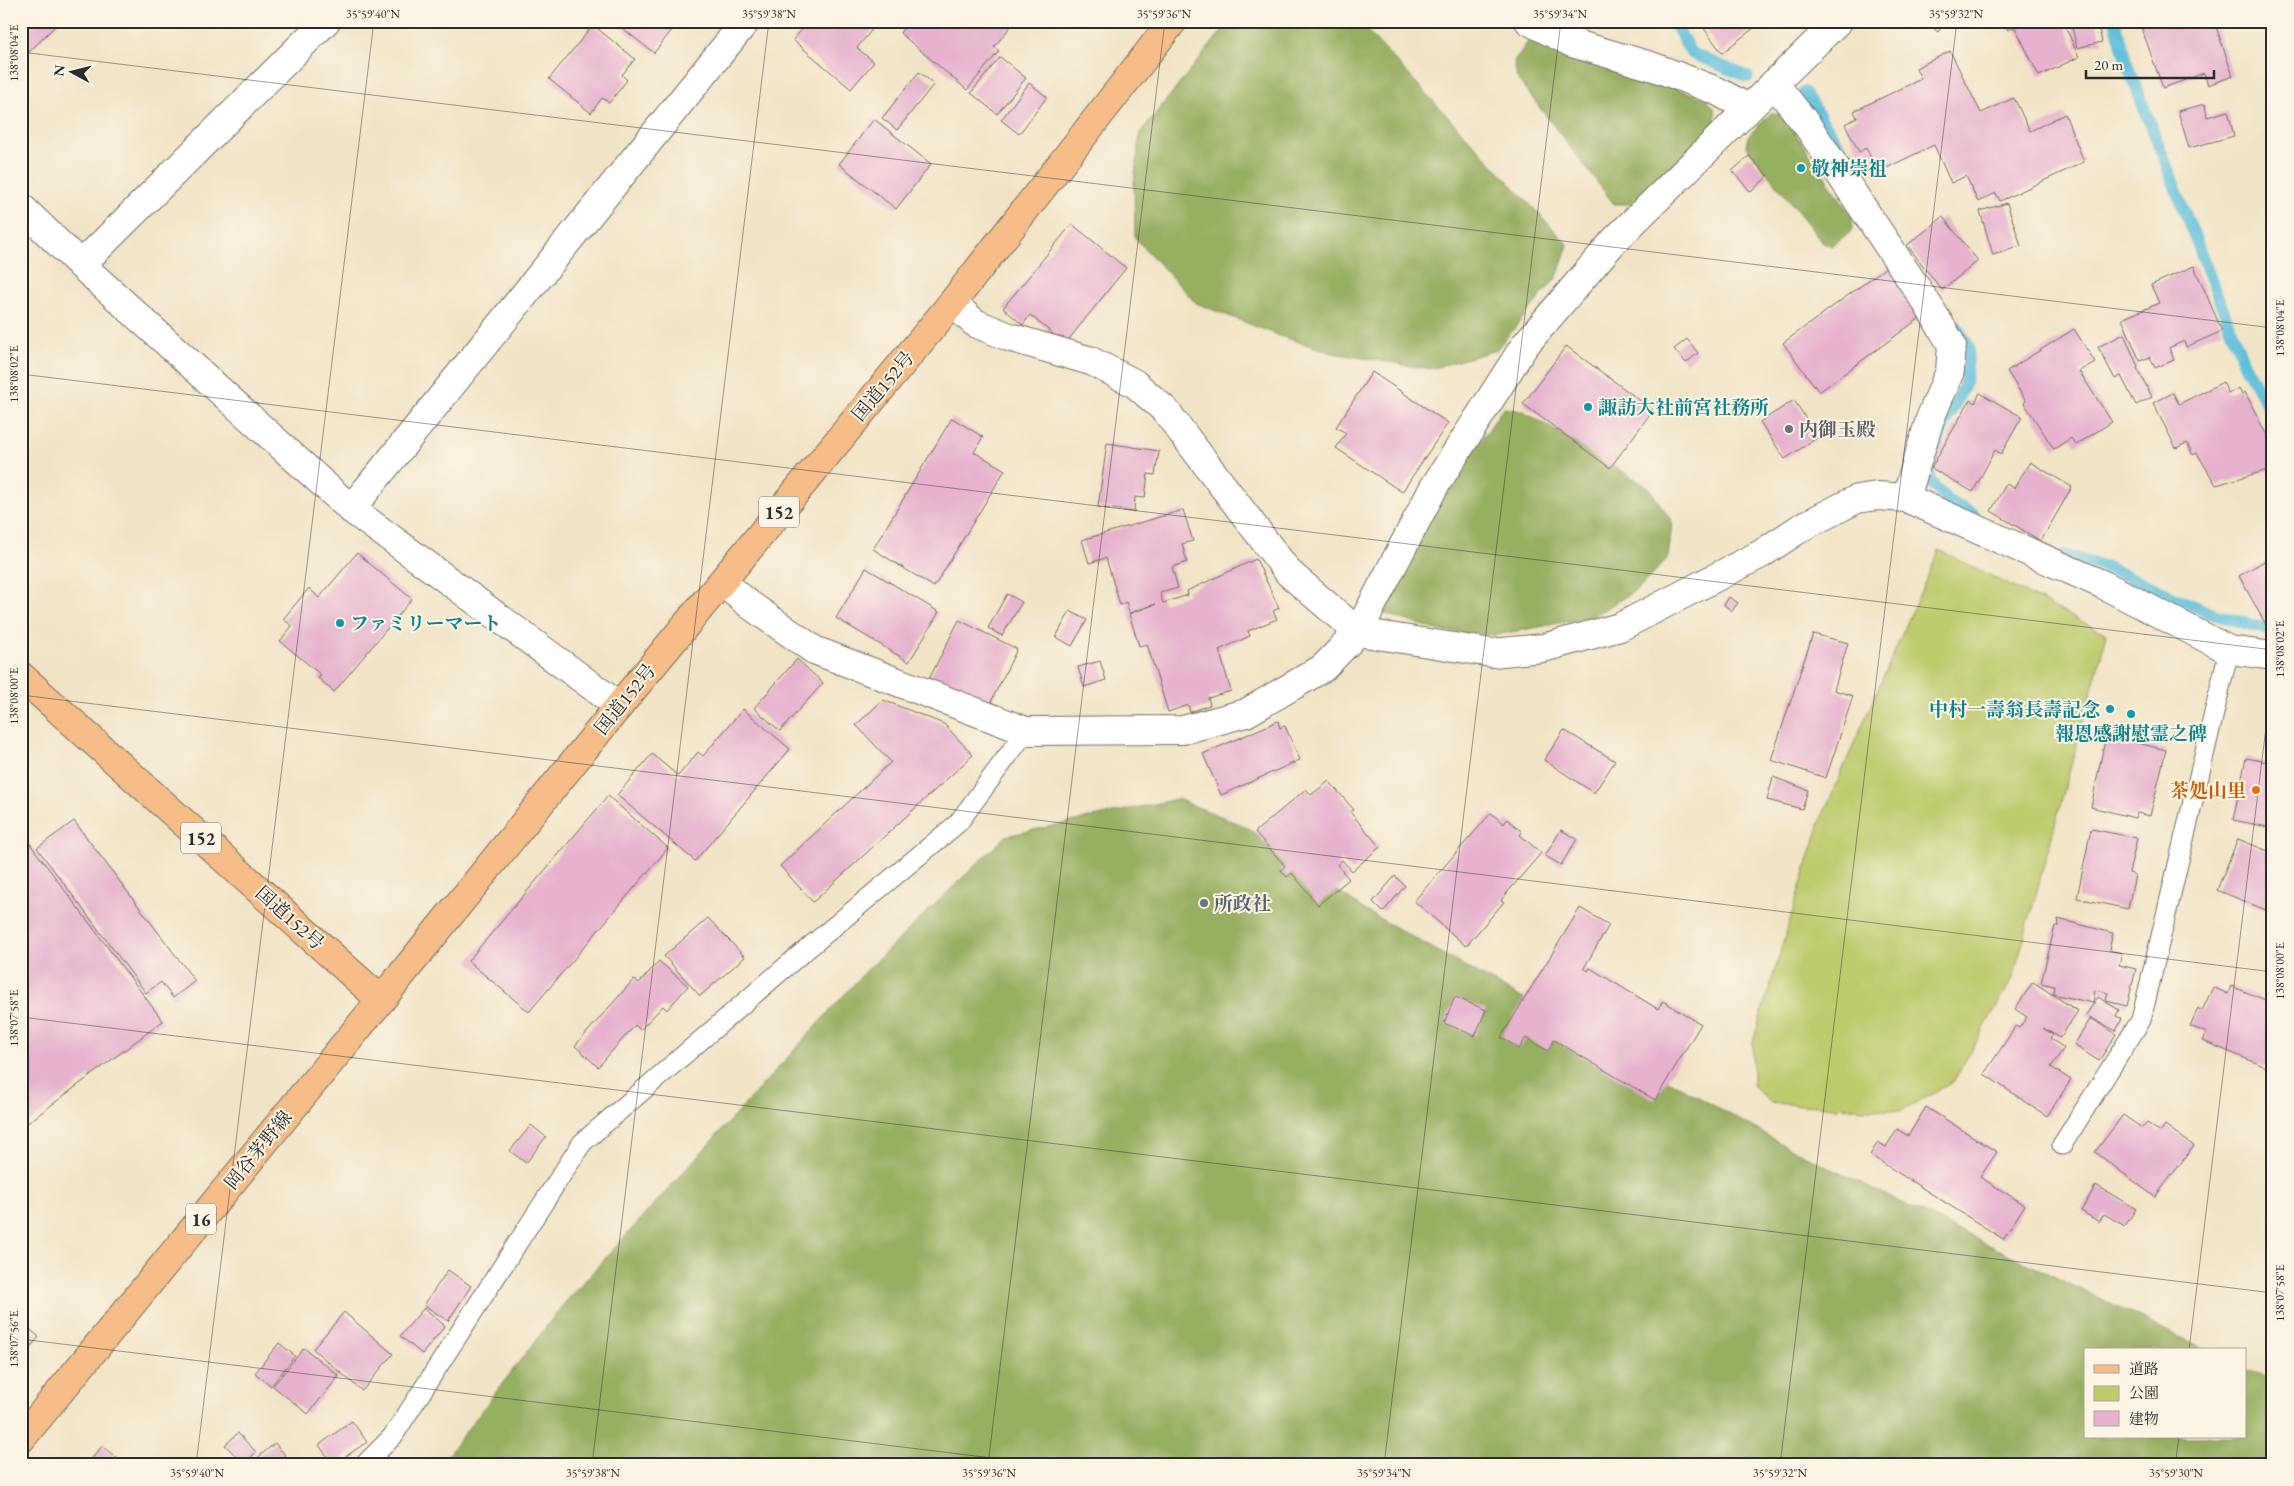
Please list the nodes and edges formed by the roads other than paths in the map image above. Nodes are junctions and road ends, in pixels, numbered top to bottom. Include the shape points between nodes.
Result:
1 (326, 21) edge
2 (746, 21) edge
3 (1173, 21) edge
4 (1529, 21) edge
5 (1838, 21) edge
6 (1774, 83) junction
7 (1748, 108) junction
8 (21, 207) edge
9 (81, 265) junction
10 (952, 302) junction
11 (1906, 498) junction
12 (351, 509) junction
13 (722, 582) junction
14 (1358, 632) junction
15 (2229, 650) junction
16 (2273, 656) edge
17 (21, 676) edge
18 (619, 706) junction
19 (1026, 731) junction
20 (381, 1000) junction
21 (2062, 1145) dead end
22 (21, 1439) edge
23 (364, 1465) edge

1 - 9 street
2 - 12 street
3 - 10 main road, 国道152号 / 152
4 - 7 street via 1572,44 1654,67 1717,91
5 - 6 street
6 - 7 street
6 - 11 street via 1807,125 1952,345 1950,371 1930,419
7 - 14 street via 1614,241 1525,345 1434,487
8 - 9 street
9 - 12 street
10 - 13 main road, 国道152号 / 152
10 - 14 street via 975,323 1009,337 1091,361 1134,383 1165,410 1289,573
11 - 14 street via 1877,496 1857,499 1802,527 1761,554 1620,627 1543,648 1492,653
11 - 15 street via 2104,585
12 - 18 street
13 - 18 main road, 国道152号 / 152
13 - 19 street via 814,650
14 - 19 street via 1323,668 1246,713 1183,730
15 - 16 street
15 - 21 lane via 2141,1020
17 - 20 main road, 国道152号 / 152
18 - 20 main road, 国道152号 / 152
19 - 23 lane via 958,823 582,1143 392,1436
20 - 22 main road, 岡谷茅野線 / 16

